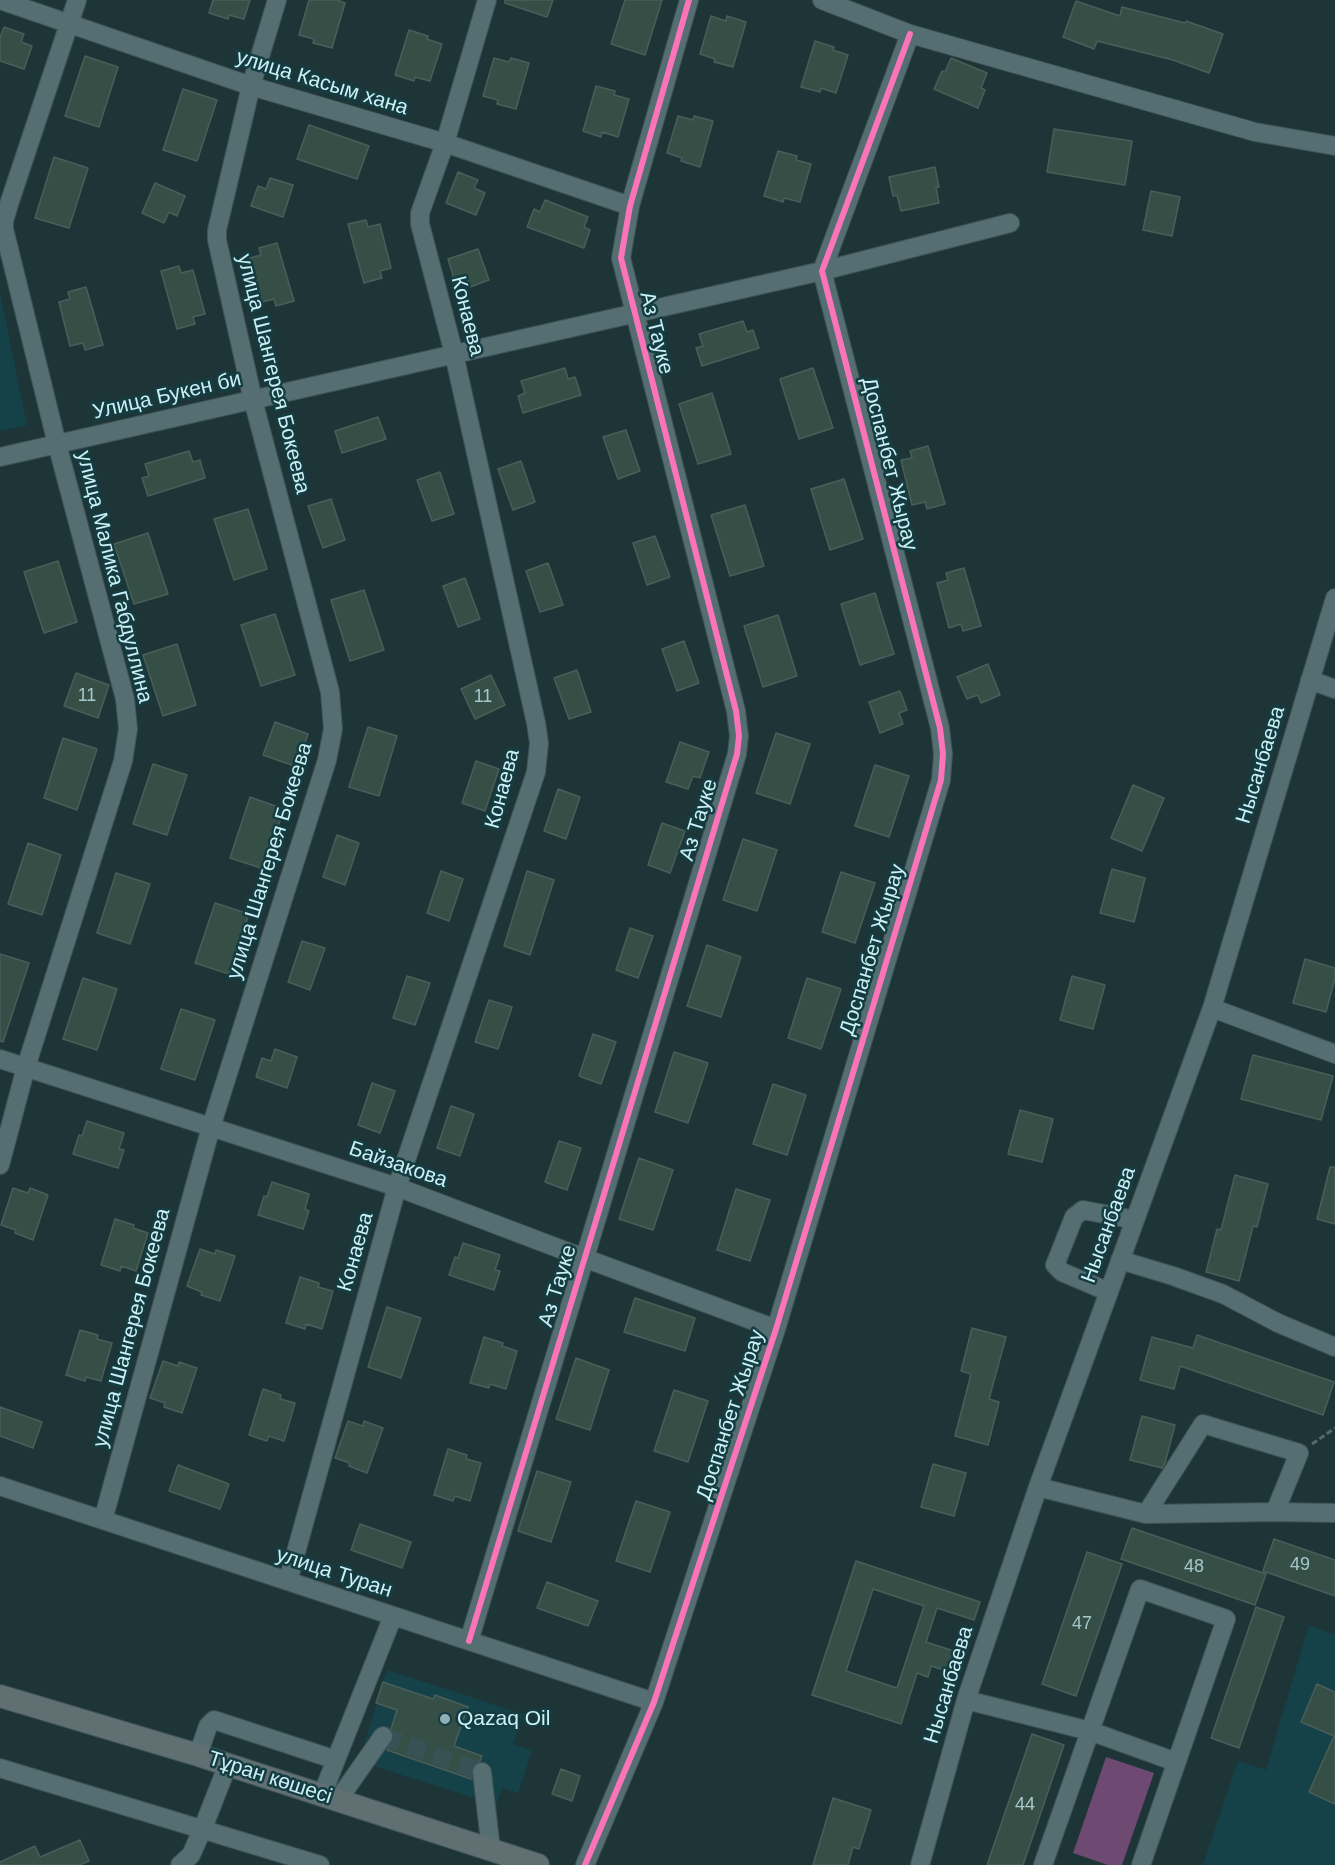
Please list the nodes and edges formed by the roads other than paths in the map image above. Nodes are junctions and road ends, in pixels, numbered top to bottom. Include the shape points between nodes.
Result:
1 (0, 0) edge
2 (76, 0) edge
3 (277, 0) edge
4 (487, 0) edge
5 (689, 0) edge
6 (830, 1) edge
7 (69, 22) junction
8 (910, 34) junction
9 (251, 86) junction
10 (445, 143) junction
11 (1334, 143) edge
12 (4, 203) edge
13 (630, 206) junction
14 (1010, 223) dead end
15 (822, 271) junction
16 (634, 313) junction
17 (454, 354) junction
18 (253, 399) junction
19 (57, 444) junction
20 (0, 457) edge
21 (1335, 598) edge
22 (1310, 680) junction
23 (1335, 688) edge
24 (1212, 1008) junction
25 (1335, 1054) edge
26 (0, 1059) edge
27 (26, 1067) junction
28 (211, 1127) junction
29 (0, 1165) edge
30 (398, 1186) junction
31 (1135, 1220) junction
32 (584, 1258) junction
33 (1120, 1260) junction
34 (1109, 1292) junction
35 (776, 1329) junction
36 (1335, 1347) edge
37 (0, 1486) edge
38 (1038, 1487) junction
39 (1275, 1512) junction
40 (1335, 1513) edge
41 (1146, 1514) junction
42 (103, 1520) junction
43 (288, 1581) junction
44 (393, 1616) junction
45 (470, 1641) junction
46 (0, 1696) edge
47 (966, 1700) junction
48 (654, 1702) junction
49 (1090, 1731) junction
50 (383, 1736) dead end
51 (198, 1755) junction
52 (336, 1760) junction
53 (1176, 1762) junction
54 (228, 1764) junction
55 (0, 1768) edge
56 (482, 1772) dead end
57 (330, 1798) junction
58 (203, 1828) junction
59 (491, 1850) junction
60 (180, 1865) edge
61 (320, 1865) edge
62 (538, 1865) edge
63 (585, 1865) edge
64 (920, 1865) edge
65 (1043, 1865) edge
66 (1141, 1865) edge

1 - 7 street, улица Касым хана
2 - 7 street, улица Малика Габдуллина
3 - 9 street, улица Шангерея Бокеева
4 - 10 street, Конаева
5 - 13 street, Аз Тауке
6 - 8 street
7 - 9 street, улица Касым хана
7 - 12 street, улица Малика Габдуллина
8 - 11 street via 1256,132
8 - 15 street
9 - 10 street, улица Касым хана
9 - 18 street, улица Шангерея Бокеева via 217,240
10 - 13 street, улица Касым хана
10 - 17 street, Конаева via 420,213 420,224
12 - 19 street, улица Малика Габдуллина via 4,229
13 - 16 street, Аз Тауке via 621,258
14 - 15 street, Улица Букен би
15 - 16 street, Улица Букен би
15 - 35 street, Доспанбет Жырау via 940,728 943,754 941,780
16 - 17 street, Улица Букен би
16 - 32 street, Аз Тауке via 733,699 739,736 737,754
17 - 18 street, Улица Букен би
17 - 30 street, Конаева via 539,743 536,772
18 - 19 street, Улица Букен би
18 - 28 street, улица Шангерея Бокеева via 330,692 333,729 327,760
19 - 20 street, Улица Букен би
19 - 27 street, улица Малика Габдуллина via 124,699 128,729 123,761
21 - 22 street, Нысанбаева
22 - 23 street
22 - 24 street, Нысанбаева
24 - 25 street
24 - 31 street, Нысанбаева
26 - 27 street, Байзакова
27 - 28 street, Байзакова
27 - 29 street, улица Малика Габдуллина
28 - 30 street, Байзакова
28 - 42 street, улица Шангерея Бокеева
30 - 32 street, Байзакова
30 - 43 street, Конаева
31 - 33 street, Нысанбаева
31 - 34 street via 1083,1210 1074,1217 1055,1265 1062,1272
32 - 35 street, Байзакова
32 - 45 street, Аз Тауке
33 - 34 street, Нысанбаева
33 - 36 street via 1223,1294
34 - 38 street, Нысанбаева
35 - 48 street, Доспанбет Жырау
37 - 42 street, улица Туран
38 - 41 street
38 - 47 street, Нысанбаева
39 - 40 street
39 - 41 street
39 - 41 street via 1299,1453 1203,1424
42 - 43 street, улица Туран
43 - 44 street, улица Туран
44 - 45 street, улица Туран
44 - 52 street
45 - 48 street, улица Туран
46 - 51 main road, Тұран көшесі
47 - 49 street
47 - 64 street, Нысанбаева
48 - 63 street, Доспанбет Жырау
49 - 53 street
49 - 53 street via 1140,1589 1226,1619
49 - 65 street
50 - 57 street
51 - 52 street via 214,1720
51 - 54 main road, Тұран көшесі
52 - 57 street
53 - 66 street
54 - 57 main road, Тұран көшесі
54 - 58 street
55 - 58 street
56 - 59 street
57 - 59 main road, Тұран көшесі
58 - 60 street via 191,1855
58 - 61 street
59 - 62 main road, Тұран көшесі

